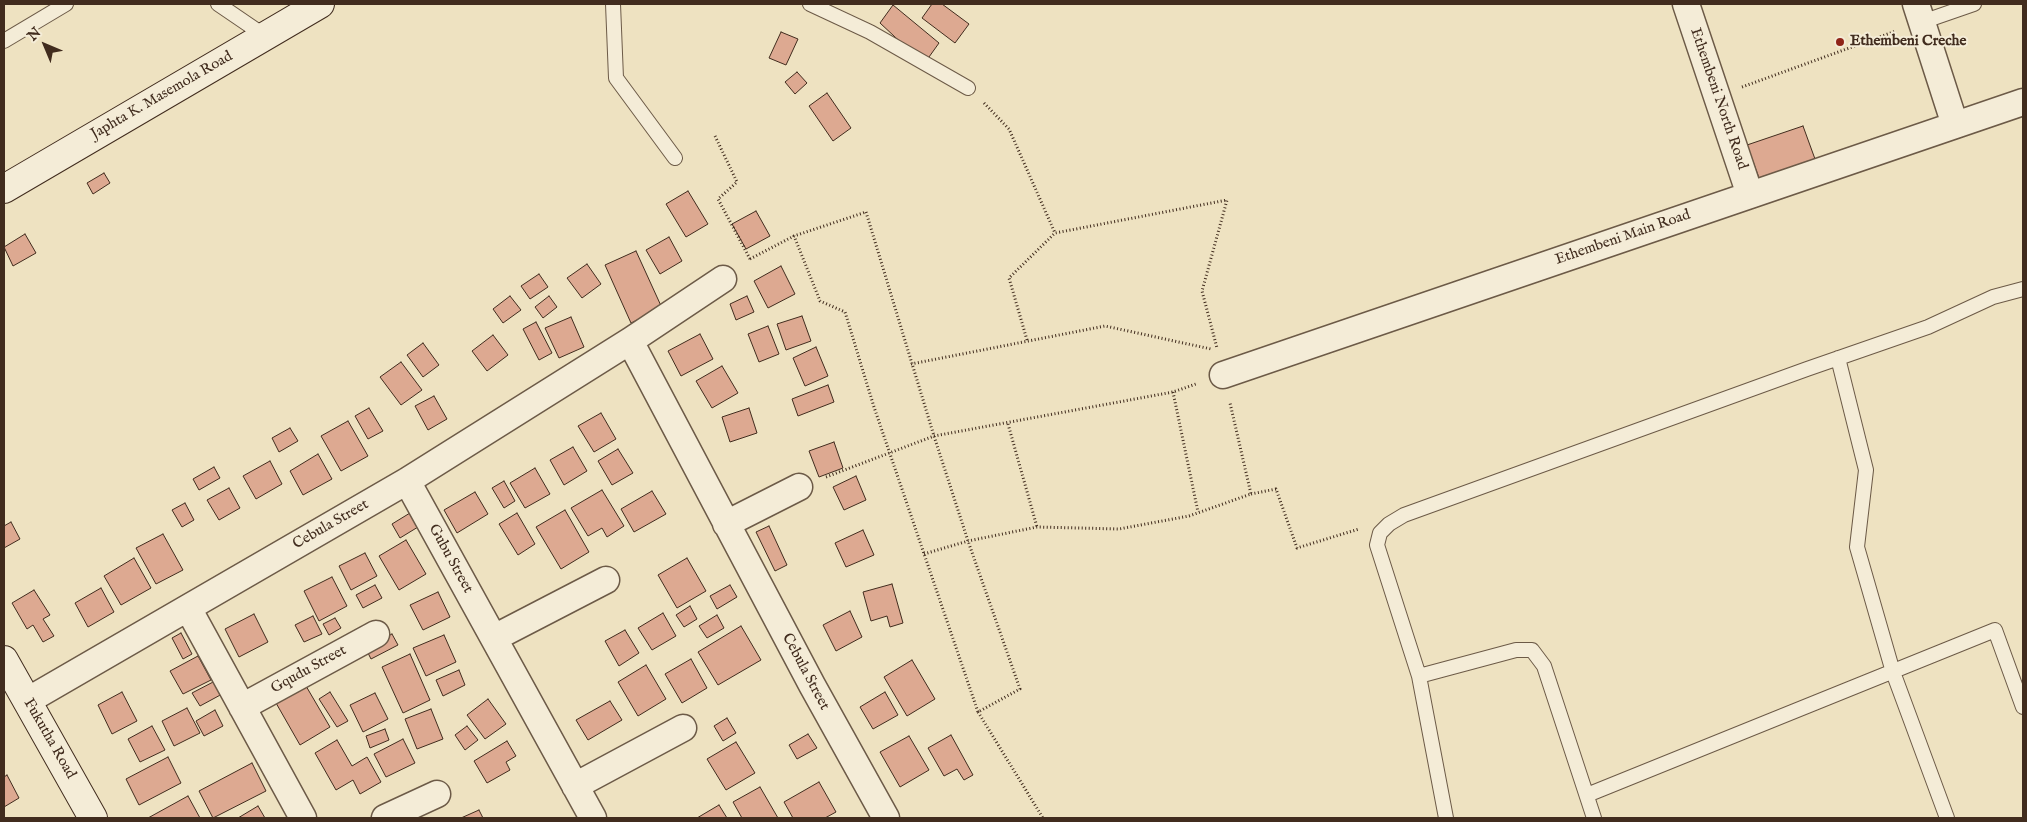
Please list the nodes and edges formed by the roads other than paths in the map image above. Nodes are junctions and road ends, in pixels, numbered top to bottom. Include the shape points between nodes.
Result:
1 (66, 4) edge
2 (218, 4) edge
3 (320, 4) edge
4 (613, 4) edge
5 (810, 4) edge
6 (1686, 4) edge
7 (1974, 4) edge
8 (1919, 13) edge
9 (265, 36) junction
10 (4, 41) edge
11 (968, 88) road end
12 (2023, 102) edge
13 (1955, 125) junction
14 (675, 158) dead end
15 (7, 185) edge
16 (1750, 195) junction
17 (723, 279) road end
18 (2023, 289) edge
19 (630, 342) junction
20 (1838, 358) junction
21 (1223, 375) road end
22 (407, 481) junction
23 (799, 487) road end
24 (726, 524) junction
25 (606, 580) dead end
26 (188, 608) junction
27 (376, 634) dead end
28 (494, 638) junction
29 (4, 660) edge
30 (1893, 672) junction
31 (1418, 676) junction
32 (27, 701) junction
33 (242, 707) junction
34 (2023, 707) edge
35 (683, 728) dead end
36 (575, 786) junction
37 (437, 794) dead end
38 (1587, 795) junction
39 (93, 818) edge
40 (303, 818) edge
41 (385, 818) edge
42 (593, 818) edge
43 (886, 818) edge
44 (1446, 818) edge
45 (1594, 818) edge
46 (1947, 818) edge

1 - 10 lane
2 - 9 lane
3 - 9 main road, Japhta K. Masemola Road
4 - 14 lane via 616,78
5 - 11 lane via 870,32
6 - 16 street, Ethembeni North Road
7 - 8 lane
8 - 13 street
9 - 15 main road, Japhta K. Masemola Road
12 - 13 street, Ethembeni Main Road
13 - 16 street, Ethembeni Main Road
16 - 21 street, Ethembeni Main Road
17 - 19 street, Cebula Street
18 - 20 lane via 1992,297 1928,327
19 - 22 street, Cebula Street
19 - 24 street, Cebula Street
20 - 30 lane via 1866,470 1857,546
20 - 31 lane via 1404,515 1380,534 1377,545
22 - 26 street, Cebula Street
22 - 28 street, Gubu Street
23 - 24 street
24 - 43 street, Cebula Street
25 - 28 street
26 - 32 street, Cebula Street
26 - 33 street
27 - 33 street, Gqudu Street
28 - 36 street, Gubu Street
29 - 32 main road, Fukutha Road
30 - 34 lane via 1995,630
30 - 38 lane
30 - 46 lane
31 - 38 lane via 1516,650 1532,650 1544,666
31 - 44 lane
32 - 39 main road, Fukutha Road
33 - 40 street
35 - 36 street
36 - 42 street, Gubu Street
37 - 41 street
38 - 45 lane

